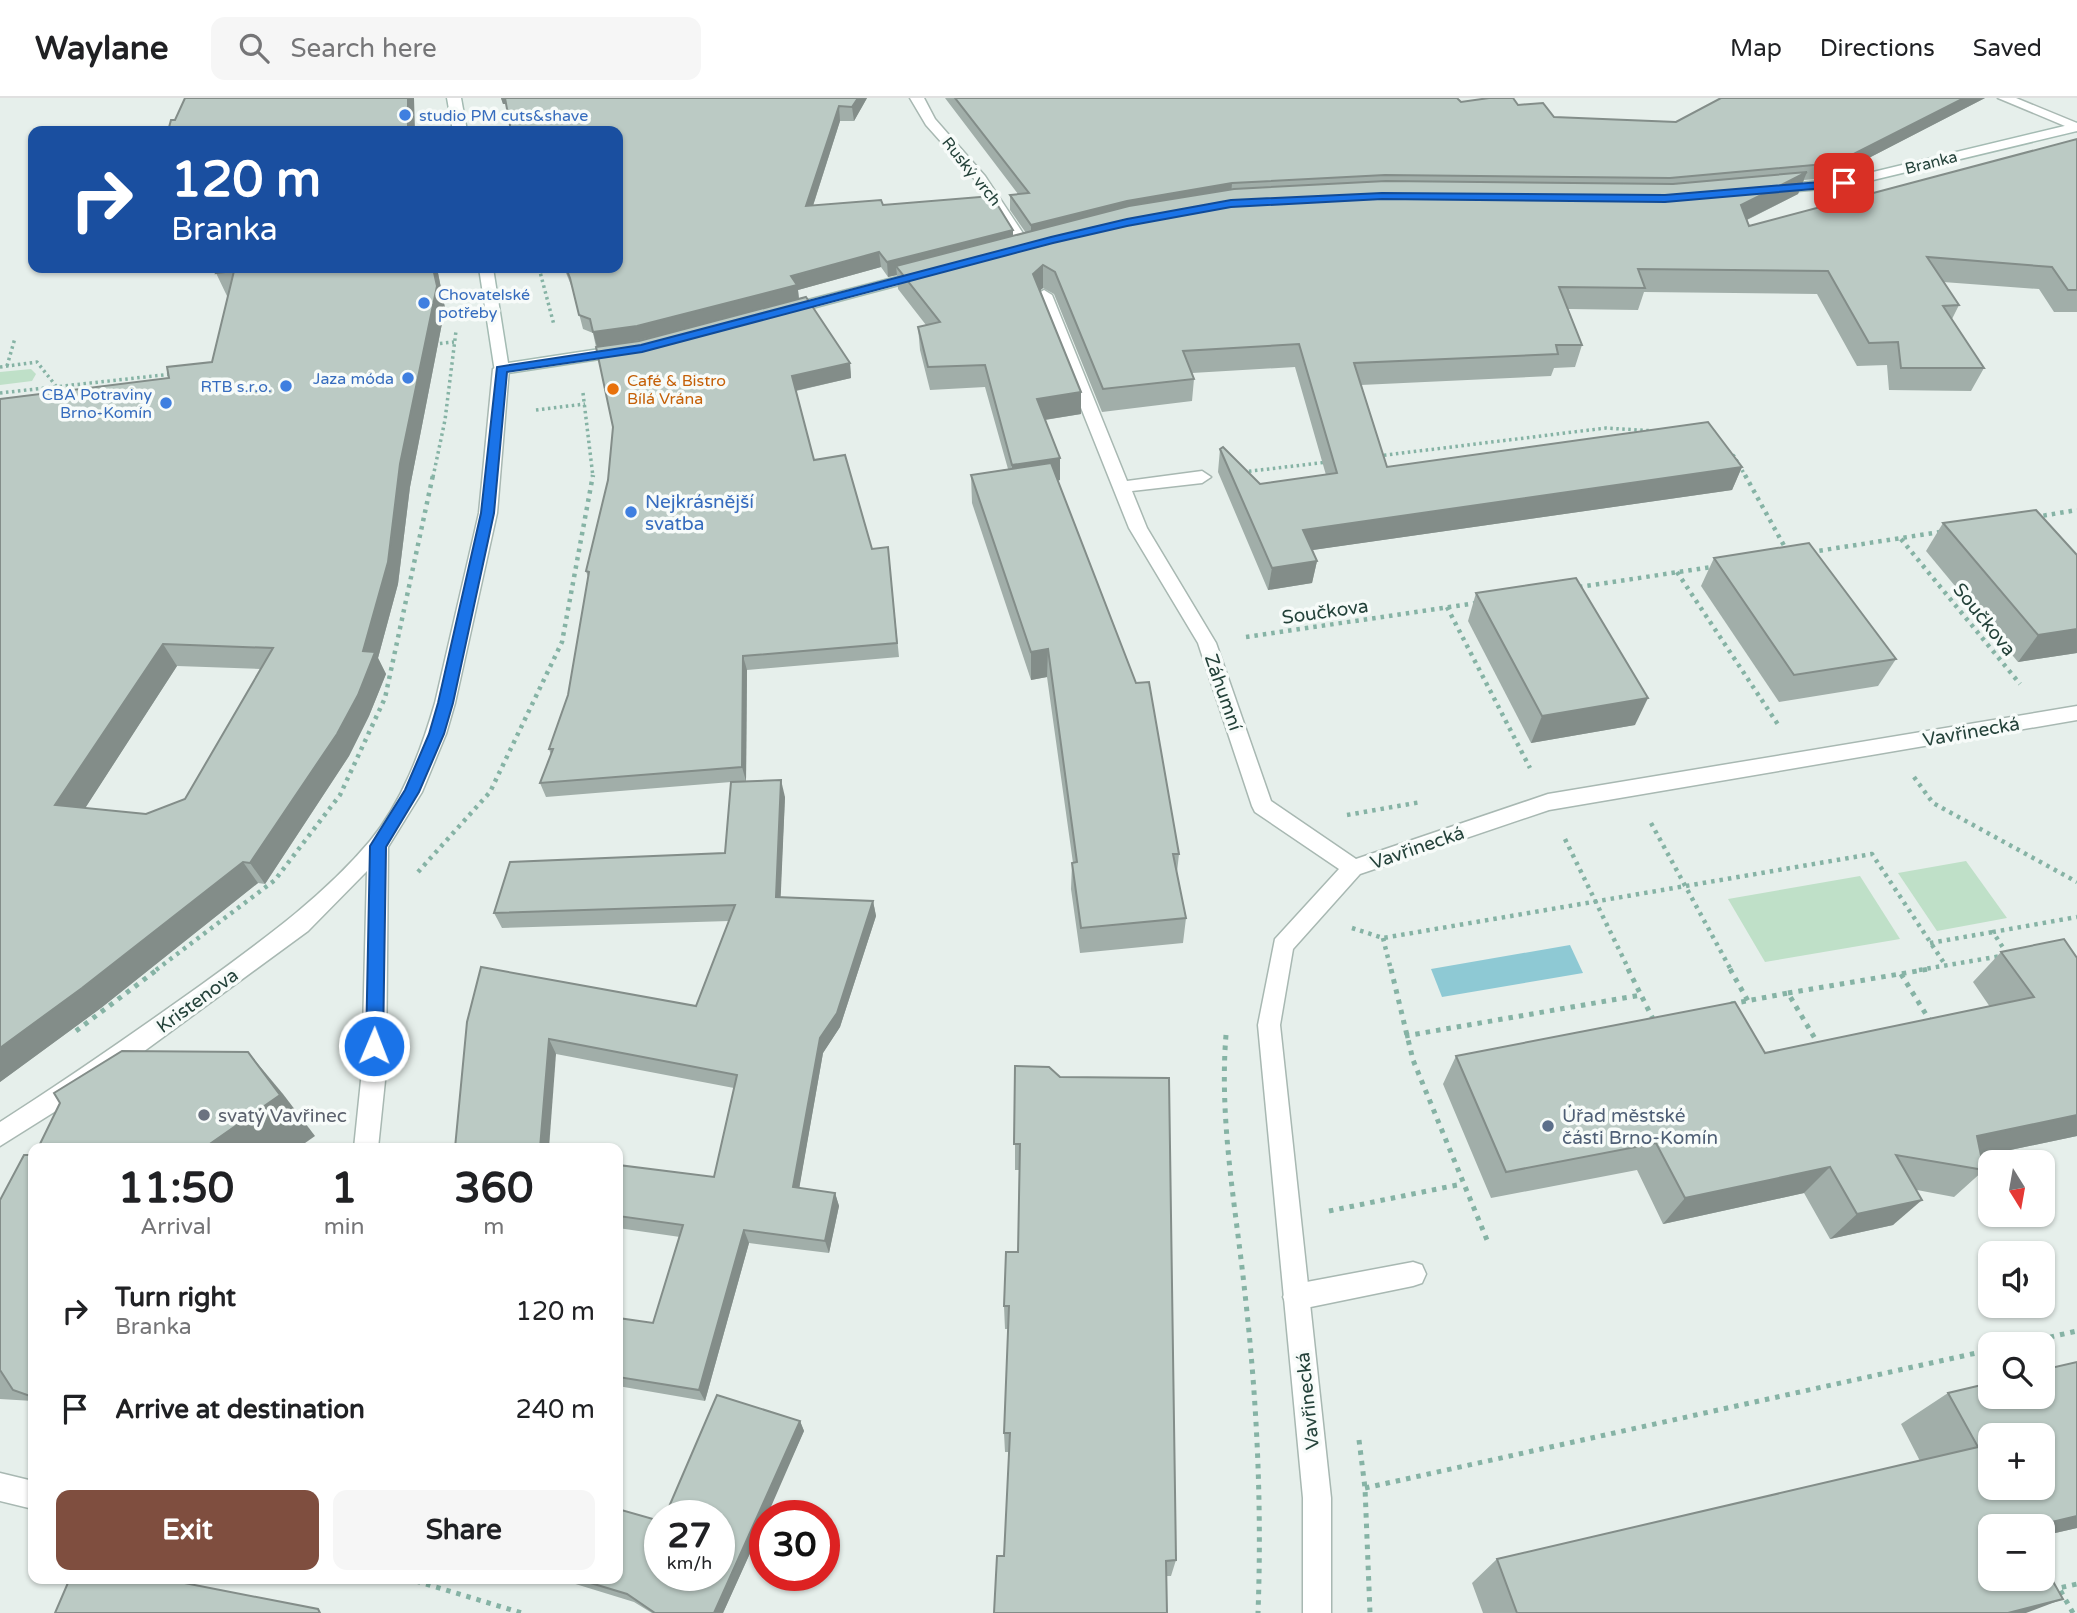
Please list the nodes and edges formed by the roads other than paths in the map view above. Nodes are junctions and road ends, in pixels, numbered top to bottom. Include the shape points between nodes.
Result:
1 (454, 98) edge
2 (917, 98) edge
3 (2005, 98) edge
4 (459, 126) edge
5 (2076, 127) edge
6 (1761, 190) edge
7 (1025, 247) edge
8 (935, 271) edge
9 (487, 273) edge
10 (1044, 295) edge
11 (762, 316) edge
12 (642, 348) edge
13 (501, 369) junction
14 (1202, 477) road end
15 (1122, 487) junction
16 (2077, 713) edge
17 (378, 846) junction
18 (1353, 869) junction
19 (0, 1135) edge
20 (367, 1143) edge
21 (1413, 1274) dead end
22 (1296, 1297) junction
23 (0, 1487) edge
24 (28, 1494) edge
25 (1317, 1613) edge

1 - 4 street
2 - 7 street, Ruský vrch via 927,118 994,195
3 - 5 street
5 - 6 street, Branka via 1844,183
8 - 11 street
9 - 13 street, Kristenova
10 - 15 street, Záhumní
12 - 13 street
13 - 17 street, Kristenova via 488,513 445,703 412,792
14 - 15 street
15 - 18 street, Záhumní via 1138,528 1208,643 1262,806
16 - 18 street, Vavřinecká via 1548,802
17 - 19 street, Kristenova via 300,925 94,1075
17 - 20 street via 374,1071
18 - 22 street, Vavřinecká via 1283,945 1269,1025
21 - 22 street
22 - 25 street, Vavřinecká via 1317,1498
23 - 24 street

